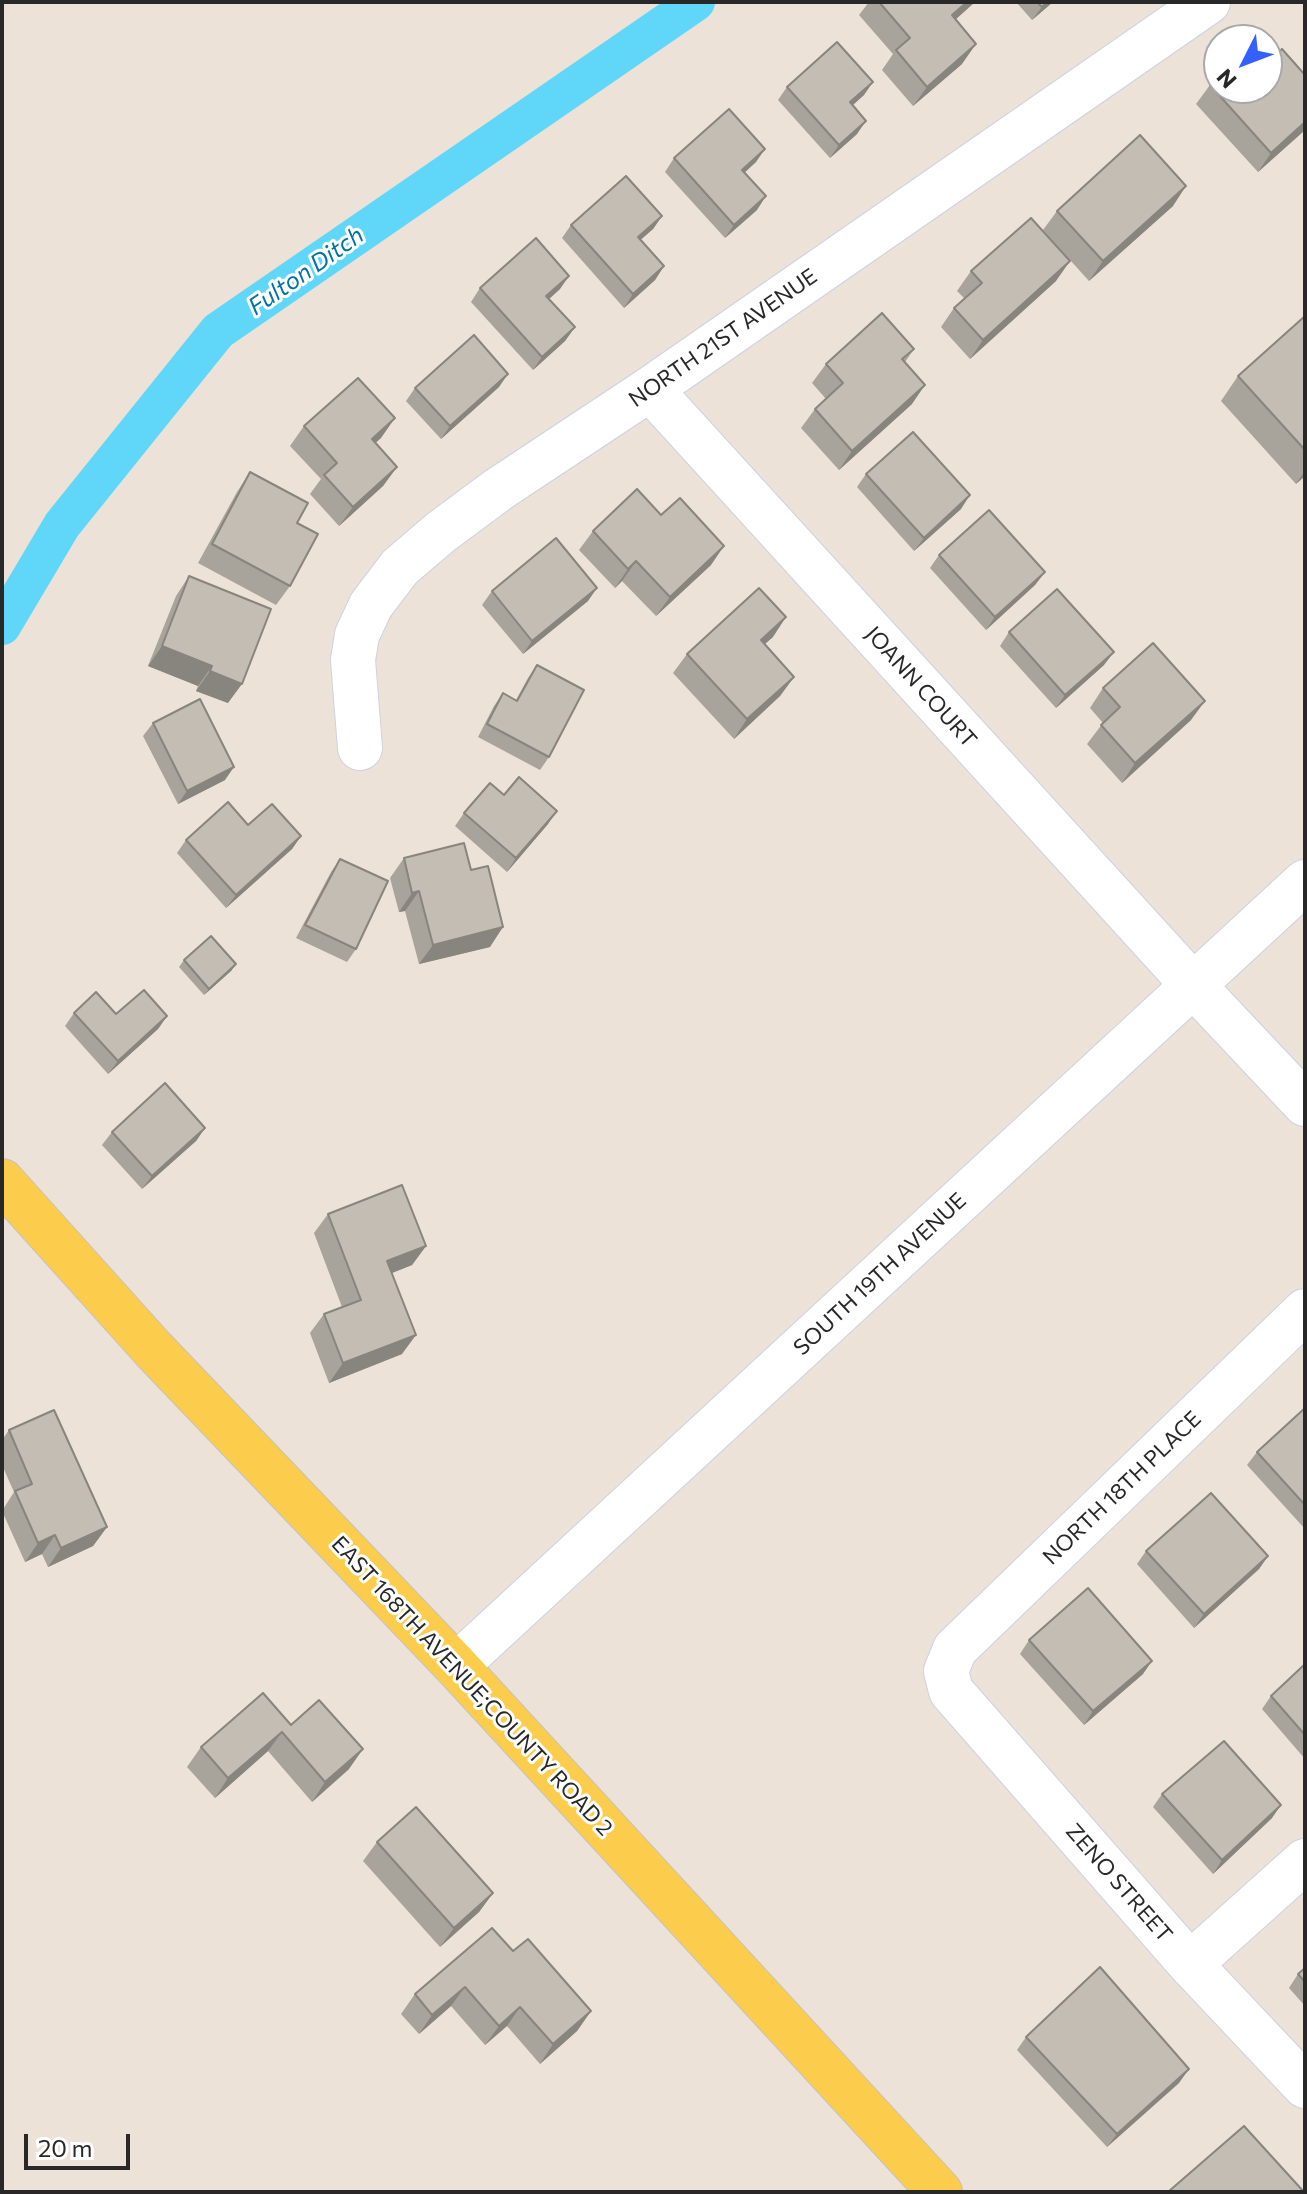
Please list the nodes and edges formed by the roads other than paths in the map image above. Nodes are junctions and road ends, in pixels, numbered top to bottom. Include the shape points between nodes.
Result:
1 (1208, 2) edge
2 (650, 389) junction
3 (360, 748) dead end
4 (1305, 882) edge
5 (1193, 985) junction
6 (1305, 1104) edge
7 (2, 1181) edge
8 (1305, 1311) edge
9 (456, 1666) junction
10 (946, 1671) joint
11 (1305, 1861) edge
12 (1190, 1964) junction
13 (1305, 2086) edge
14 (940, 2192) edge

1 - 2 street, NORTH 21ST AVENUE
2 - 3 street, NORTH 21ST AVENUE via 499,489 400,567 371,605 357,635 353,660
2 - 5 street, JOANN COURT
4 - 5 street, SOUTH 19TH AVENUE
5 - 6 street, JOANN COURT
5 - 9 street, SOUTH 19TH AVENUE
7 - 9 main road, EAST 168TH AVENUE;COUNTY ROAD 2 via 153,1349
8 - 10 street, NORTH 18TH PLACE via 955,1649
9 - 14 main road, EAST 168TH AVENUE;COUNTY ROAD 2
10 - 12 street, ZENO STREET via 951,1691
11 - 12 street
12 - 13 street, ZENO STREET

